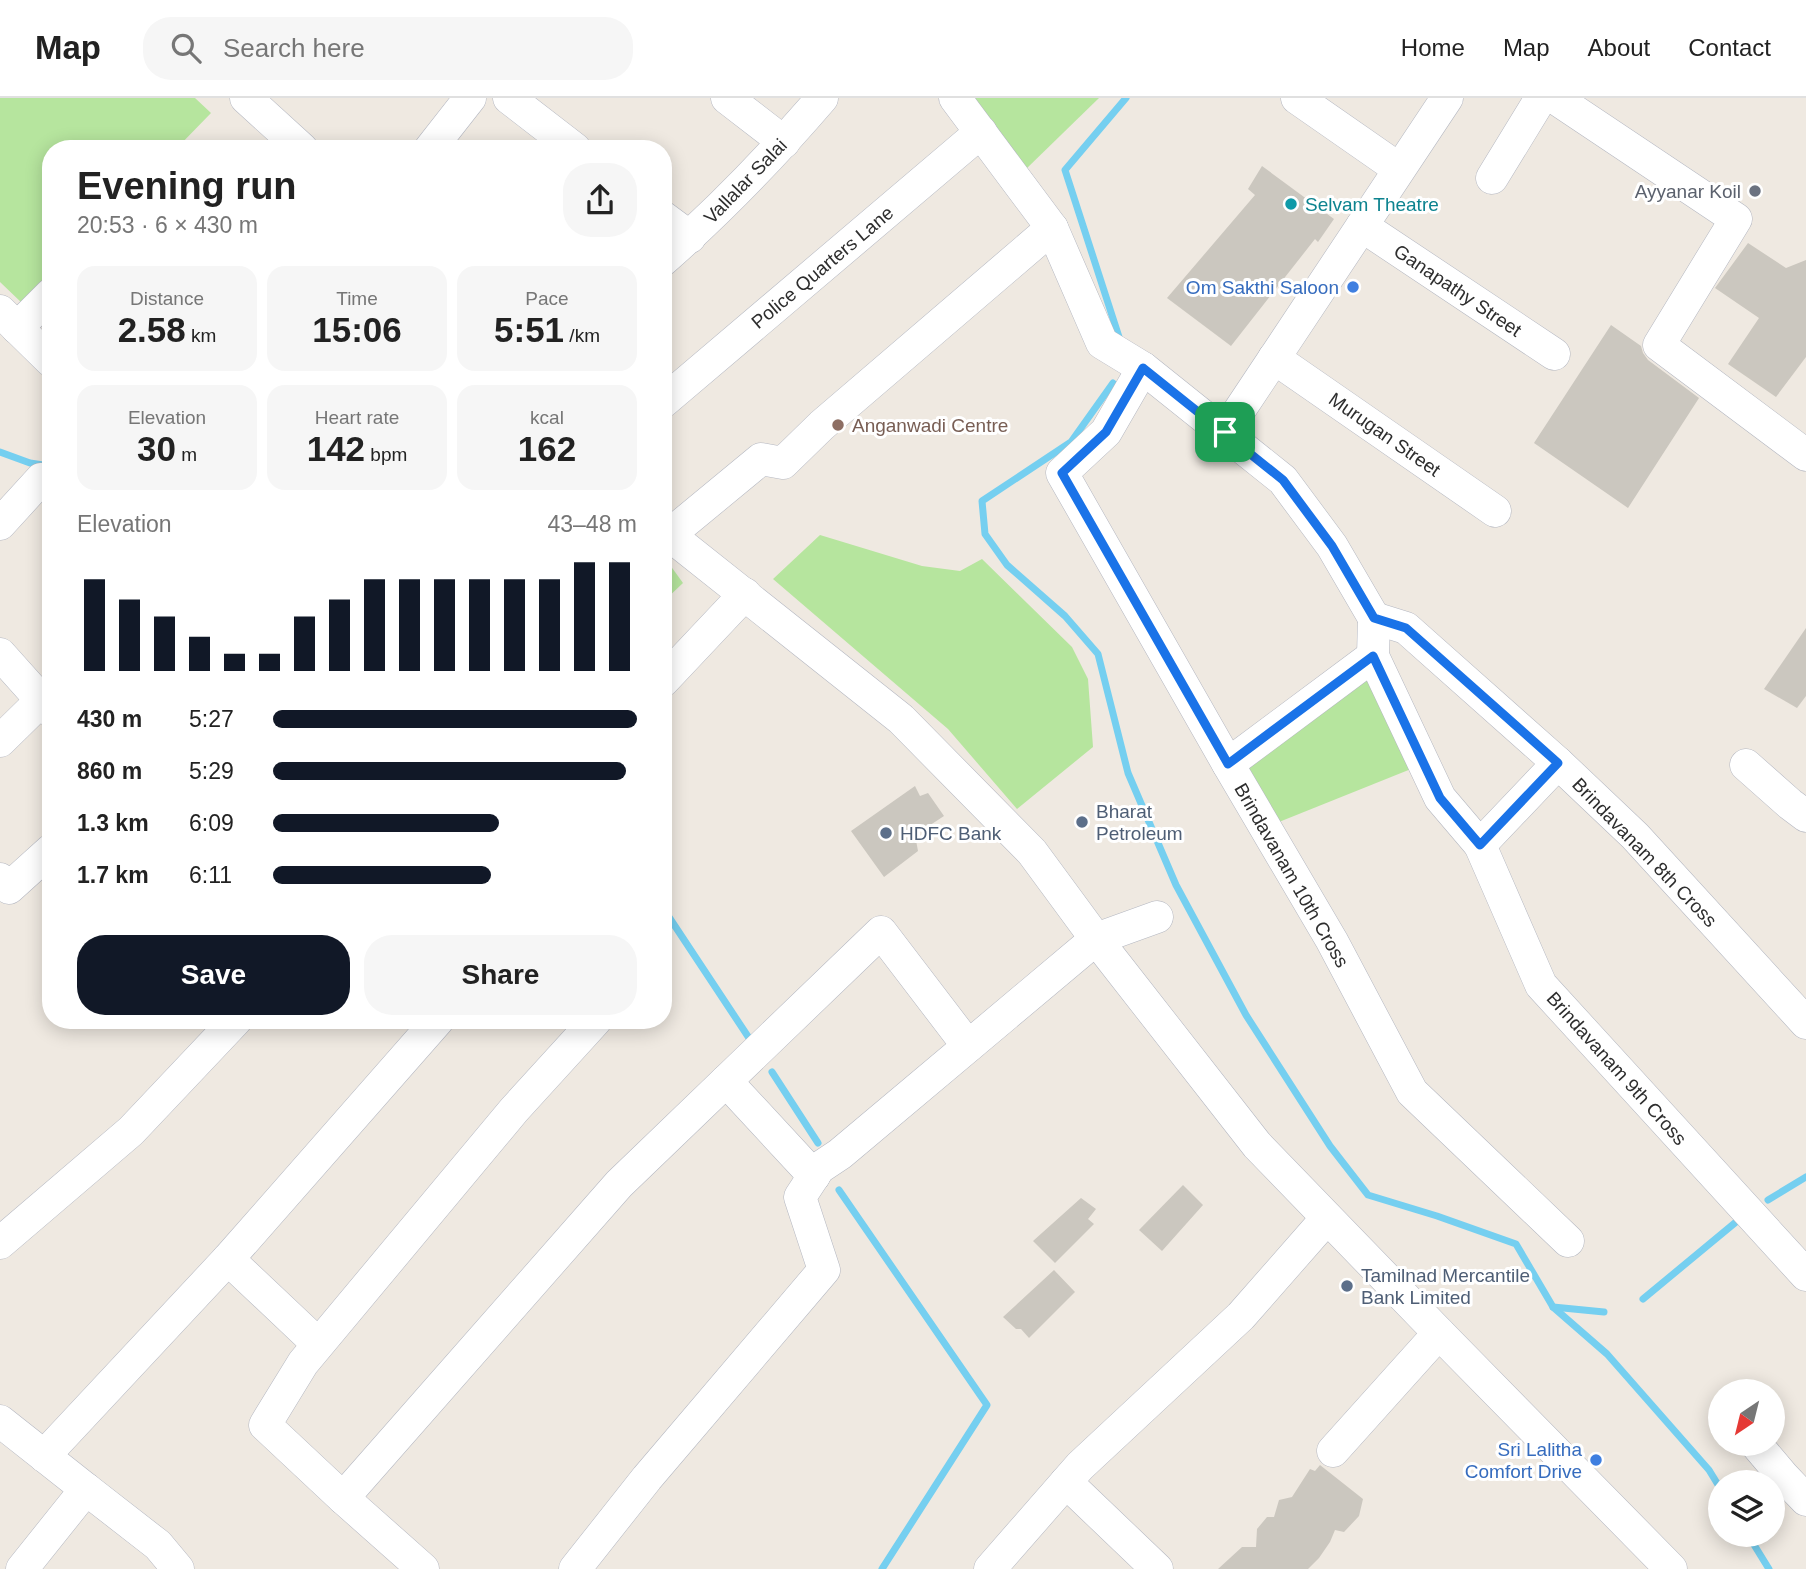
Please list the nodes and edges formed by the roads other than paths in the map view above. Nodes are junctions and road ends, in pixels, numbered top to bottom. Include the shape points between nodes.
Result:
1 (246, 98) edge
2 (470, 98) edge
3 (509, 98) edge
4 (727, 98) edge
5 (822, 98) edge
6 (955, 98) edge
7 (1297, 98) edge
8 (1447, 98) edge
9 (1541, 98) edge
10 (1555, 98) edge
11 (981, 132) junction
12 (292, 140) edge
13 (437, 140) edge
14 (563, 140) edge
15 (784, 142) junction
16 (1399, 169) junction
17 (1492, 178) dead end
18 (672, 224) edge
19 (1362, 226) junction
20 (1052, 228) junction
21 (690, 237) junction
22 (672, 252) edge
23 (42, 299) edge
24 (9, 319) edge
25 (42, 352) edge
26 (1554, 354) dead end
27 (1274, 358) junction
28 (1143, 368) junction
29 (672, 394) edge
30 (1225, 432) junction
31 (1806, 455) edge
32 (41, 479) dead end
33 (1495, 511) dead end
34 (0, 524) edge
35 (672, 527) edge
36 (672, 537) edge
37 (745, 594) junction
38 (1374, 618) junction
39 (0, 654) edge
40 (1373, 656) junction
41 (672, 671) edge
42 (42, 695) edge
43 (42, 706) edge
44 (0, 741) edge
45 (1558, 763) junction
46 (1228, 764) junction
47 (1746, 765) dead end
48 (1806, 816) edge
49 (1480, 845) junction
50 (42, 858) edge
51 (0, 879) edge
52 (1157, 917) dead end
53 (1096, 939) junction
54 (1806, 1023) edge
55 (227, 1029) edge
56 (430, 1029) edge
57 (588, 1029) edge
58 (968, 1046) junction
59 (726, 1081) junction
60 (814, 1176) junction
61 (1327, 1218) junction
62 (1568, 1241) dead end
63 (0, 1243) edge
64 (228, 1259) junction
65 (1806, 1275) edge
66 (1439, 1333) junction
67 (318, 1344) junction
68 (0, 1421) edge
69 (1333, 1451) dead end
70 (44, 1456) junction
71 (1766, 1456) edge
72 (1066, 1482) junction
73 (86, 1489) junction
74 (343, 1498) junction
75 (1806, 1500) edge
76 (1654, 1563) edge
77 (22, 1569) edge
78 (178, 1569) edge
79 (424, 1569) edge
80 (575, 1569) edge
81 (990, 1569) edge
82 (1157, 1569) edge

1 - 12 street
2 - 13 street
3 - 14 street
4 - 15 street
5 - 15 street, Vallalar Salai
6 - 11 street
7 - 16 street
8 - 16 street
9 - 17 street
10 - 31 street via 1735,219 1659,345
11 - 20 street
11 - 29 street, Police Quarters Lane
15 - 21 street, Vallalar Salai
16 - 19 street
18 - 21 street
19 - 26 street, Ganapathy Street
19 - 27 street
20 - 28 street via 1102,343
20 - 35 street via 783,463 761,459
21 - 22 street, Vallalar Salai
23 - 24 street
24 - 25 street
27 - 30 street
27 - 33 street, Murugan Street
28 - 30 street
28 - 46 street, Brindavanam 10th Cross via 1106,432 1062,473
30 - 38 street via 1283,480 1332,546
32 - 34 street
36 - 37 street
37 - 41 street
37 - 53 street via 901,719 1032,852
38 - 40 street, Brindavanam 9th Cross
38 - 45 street, Brindavanam 8th Cross via 1406,628
39 - 42 street
40 - 46 street
40 - 49 street, Brindavanam 9th Cross via 1440,798
43 - 44 street
45 - 49 street
45 - 54 street, Brindavanam 8th Cross via 1635,836
46 - 62 street, Brindavanam 10th Cross via 1332,941 1412,1092
47 - 48 street
49 - 65 street, Brindavanam 9th Cross via 1541,985
50 - 51 street via 9,888
52 - 53 street
53 - 58 street
53 - 61 street via 1257,1144
55 - 63 street via 131,1131
56 - 64 street
57 - 67 street
58 - 59 street via 881,932
58 - 60 street
59 - 60 street
59 - 74 street via 619,1184
60 - 80 street via 800,1197 824,1270
61 - 66 street
61 - 72 street via 1241,1315
64 - 67 street
64 - 70 street
66 - 69 street
66 - 76 street
67 - 74 street via 265,1425
68 - 70 street
70 - 73 street
71 - 75 street
72 - 81 street
72 - 82 street
73 - 77 street
73 - 78 street via 158,1545
74 - 79 street

